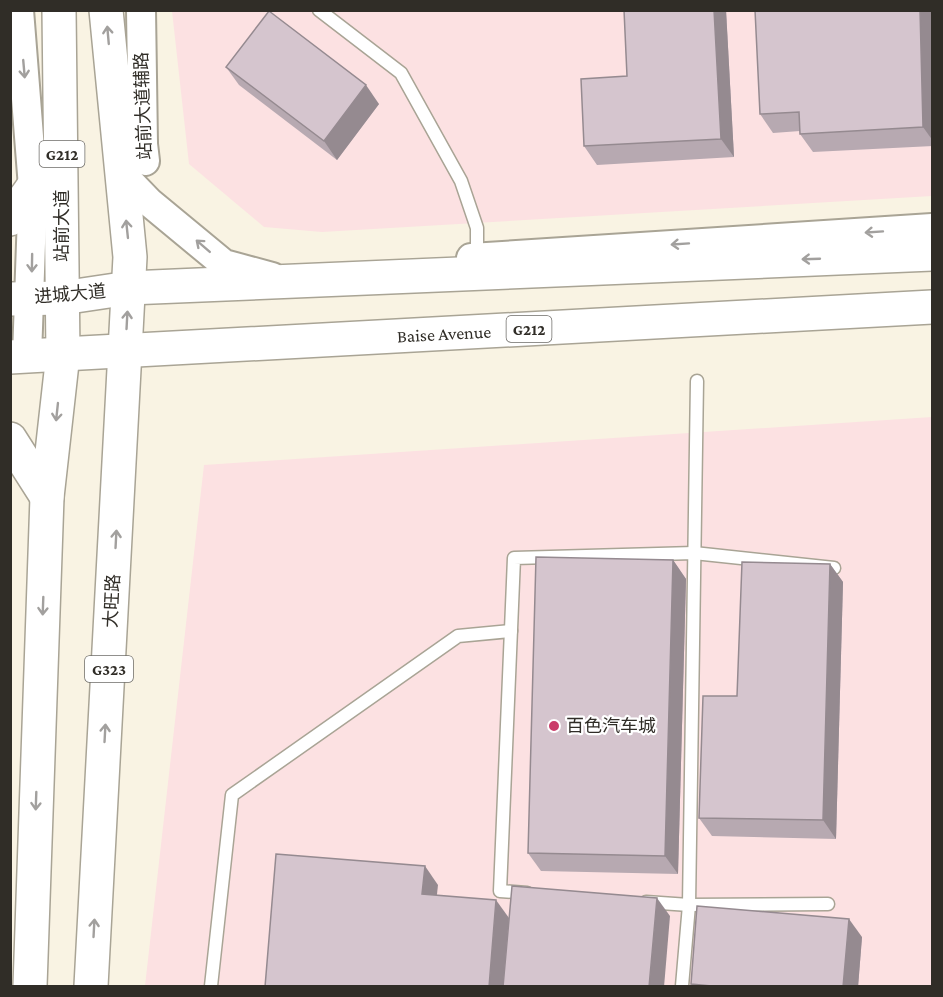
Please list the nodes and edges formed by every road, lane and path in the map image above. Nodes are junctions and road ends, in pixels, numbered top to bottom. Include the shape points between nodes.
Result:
1 (19, 10) edge
2 (58, 10) edge
3 (106, 10) edge
4 (141, 10) edge
5 (319, 10) edge
6 (143, 144) junction
7 (121, 173) junction
8 (33, 187) junction
9 (149, 202) junction
10 (10, 219) edge
11 (933, 228) edge
12 (933, 254) edge
13 (477, 258) junction
14 (285, 281) junction
15 (129, 288) junction
16 (34, 298) edge
17 (933, 307) edge
18 (933, 322) edge
19 (63, 354) junction
20 (126, 356) junction
21 (19, 357) edge
22 (697, 381) dead end
23 (10, 439) edge
24 (47, 497) junction
25 (694, 554) junction
26 (834, 568) dead end
27 (511, 631) junction
28 (535, 894) edge
29 (630, 901) edge
30 (828, 904) dead end
31 (689, 905) junction
32 (30, 987) edge
33 (91, 987) edge
34 (211, 987) edge
35 (682, 987) edge

1 -> 8 street
2 - 16 main road, 站前大道 / G212
7 -> 3 main road
4 - 6 street, 站前大道辅路
5 - 13 lane via 401,73 461,181 477,228
6 - 7 street
6 - 9 street, 站前大道辅路
7 - 9 street
15 -> 7 main road via 130,257
8 - 10 main road
8 -> 16 street
14 -> 9 street via 224,264
11 -> 13 street
12 -> 14 main road
13 - 14 street via 316,268
14 - 15 main road
15 - 16 main road, 进城大道
20 -> 15 main road, 大旺路
16 - 19 main road, G212
16 - 21 street
17 - 20 main road, Baise Avenue / G212
18 - 20 street
19 - 20 main road, Baise Avenue / G212
19 - 21 main road
19 -> 24 main road
33 -> 20 main road, 大旺路 / G323
22 - 25 lane
23 - 24 main road
24 -> 32 main road
25 - 26 lane
25 - 27 lane via 514,558
25 - 31 lane
27 - 28 lane via 500,891
27 - 34 lane via 458,636 232,795
29 - 31 lane
30 - 31 lane
31 - 35 lane

